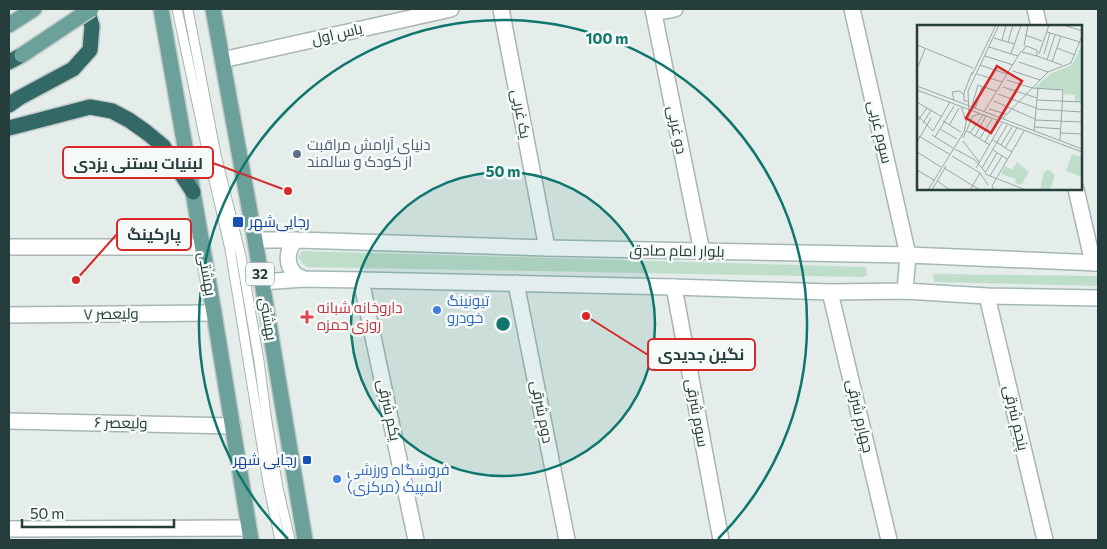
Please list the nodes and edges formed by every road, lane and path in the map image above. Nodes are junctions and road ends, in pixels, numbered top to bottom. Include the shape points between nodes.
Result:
1 (34, 9) edge
2 (86, 9) edge
3 (91, 9) edge
4 (161, 9) edge
5 (178, 9) edge
6 (188, 9) edge
7 (213, 9) edge
8 (451, 9) edge
9 (501, 9) edge
10 (675, 9) edge
11 (852, 9) edge
12 (1035, 9) edge
13 (654, 11) edge
14 (9, 25) edge
15 (1039, 25) edge
16 (15, 58) edge
17 (222, 60) junction
18 (9, 105) edge
19 (9, 128) edge
20 (1076, 190) edge
21 (192, 192) junction
22 (255, 240) junction
23 (297, 240) junction
24 (9, 247) edge
25 (202, 247) junction
26 (547, 248) junction
27 (702, 252) junction
28 (908, 255) junction
29 (1096, 263) edge
30 (304, 279) junction
31 (361, 280) junction
32 (262, 282) junction
33 (516, 283) junction
34 (674, 287) junction
35 (905, 291) junction
36 (830, 292) junction
37 (987, 296) junction
38 (1098, 298) edge
39 (214, 313) junction
40 (9, 315) edge
41 (9, 421) edge
42 (233, 426) junction
43 (9, 529) edge
44 (250, 534) edge
45 (280, 540) edge
46 (290, 540) edge
47 (305, 540) edge
48 (416, 540) edge
49 (567, 540) edge
50 (721, 540) edge
51 (889, 540) edge
52 (1045, 540) edge

1 - 14 main road
2 - 18 highway via 92,26 90,50 73,69
3 - 16 main road, bridge
4 - 21 main road, بهشتی
5 - 45 lane via 230,249
6 - 46 lane via 216,155 241,256 278,488
7 - 17 main road, بهشتى / 32
8 - 17 street, یاس اول
9 - 26 street, یک غربی
10 - 13 street
11 - 28 street, سوم غربی
12 - 15 street
13 - 27 street, دو غربی
17 - 22 main road, بهشتى / 32
19 - 21 highway via 90,107 112,111 130,120 163,146
20 - 29 street
21 - 25 main road, بهشتی
22 - 23 street, بلوار امام صادق
22 - 32 main road, بهشتى / 32
23 - 26 street, بلوار امام صادق
23 - 30 street via 289,248 289,260 293,272
24 - 25 street
25 - 39 main road, بهشتی
26 - 27 street, بلوار امام صادق
27 - 28 street, بلوار امام صادق
28 - 29 street, بلوار امام صادق
28 - 35 street, سوم غربی
30 - 31 street
30 - 32 street
31 - 33 street
31 - 48 street, یکم شرقی
32 - 47 main road, بهشتى / 32
33 - 34 street
33 - 49 street, دوم شرقی
34 - 36 street
34 - 50 street, سوم شرقی
35 - 36 street
35 - 37 street
36 - 51 street, چهارم شرقی
37 - 38 street
37 - 52 street, پنجم شرقی
39 - 40 street, ولیعصر ۷
39 - 42 main road, بهشتی
41 - 42 street, ولیعصر ۶
42 - 44 main road, بهشتی
43 - 44 street

